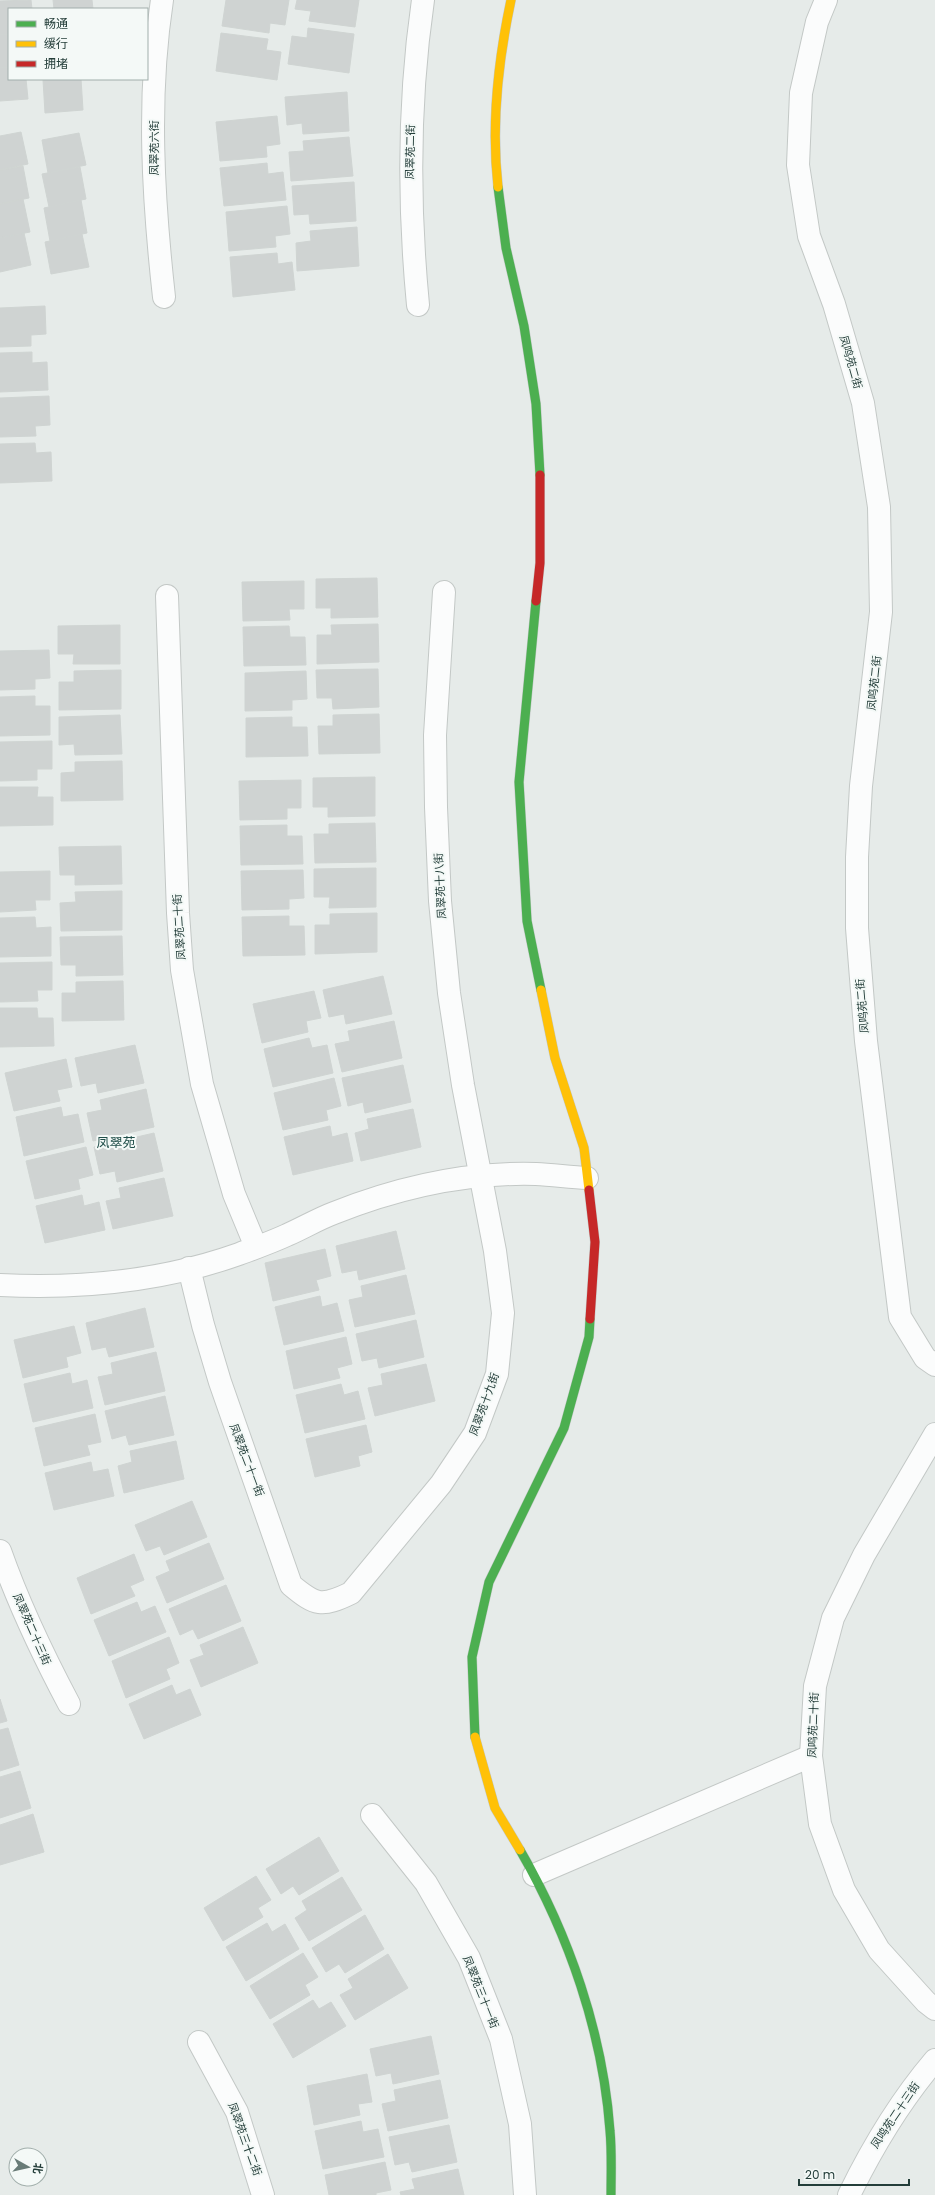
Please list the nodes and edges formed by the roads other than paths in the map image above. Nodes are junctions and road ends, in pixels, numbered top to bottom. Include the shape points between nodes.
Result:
1 (162, 0) edge
2 (423, 0) edge
3 (511, 0) edge
4 (826, 0) edge
5 (164, 297) dead end
6 (418, 305) dead end
7 (444, 592) dead end
8 (167, 596) dead end
9 (482, 1177) junction
10 (587, 1178) junction
11 (256, 1247) junction
12 (189, 1268) junction
13 (0, 1285) edge
14 (935, 1365) edge
15 (935, 1434) edge
16 (0, 1551) edge
17 (351, 1593) joint
18 (70, 1704) dead end
19 (811, 1756) junction
20 (372, 1815) dead end
21 (534, 1874) junction
22 (935, 2009) edge
23 (199, 2042) dead end
24 (935, 2060) edge
25 (263, 2195) edge
26 (525, 2195) edge
27 (611, 2195) edge
28 (850, 2195) edge

1 - 5 lane, 凤翠苑六街 via 154,85 153,156 156,226
2 - 6 lane, 凤翠苑二街 via 415,61 410,175 412,244
3 - 10 street via 496,101 497,175 506,248 524,326 536,404 541,484 540,563 520,782 527,921 555,1058 584,1148
4 - 14 lane, 凤鸣苑二街 via 817,22 801,93 798,165 809,236 834,304 863,403 879,507 881,612 861,786 857,857 860,985 900,1317 925,1358
7 - 9 lane, 凤翠苑十八街 via 436,735 440,901 449,993 463,1085
8 - 11 lane, 凤翠苑二十街 via 182,970 190,1027 205,1098 234,1194
9 - 10 lane via 535,1174
9 - 11 lane via 430,1184 381,1196 333,1213 286,1236
9 - 17 lane, 凤翠苑十九街 via 503,1313 497,1374 476,1433 441,1484
10 - 21 street via 595,1242 589,1337 564,1428 489,1582 472,1657 476,1742 495,1808
11 - 12 lane
12 - 13 lane via 139,1279 88,1285
12 - 17 lane, 凤翠苑二十一街 via 220,1382 292,1585 308,1600 331,1603
15 - 19 lane, 凤鸣苑二十街 via 864,1555 833,1618 815,1686
16 - 18 lane, 凤翠苑二十三街 via 20,1605 43,1655
19 - 21 lane
19 - 22 lane, 凤鸣苑二十街 via 820,1824 844,1890 879,1950
20 - 26 lane, 凤翠苑三十一街 via 426,1883 469,1958 500,2039 520,2124
21 - 27 street via 571,1957 597,2042 610,2131
23 - 25 lane, 凤翠苑三十二街 via 237,2112
24 - 28 lane, 凤鸣苑二十三街 via 911,2089 869,2155

